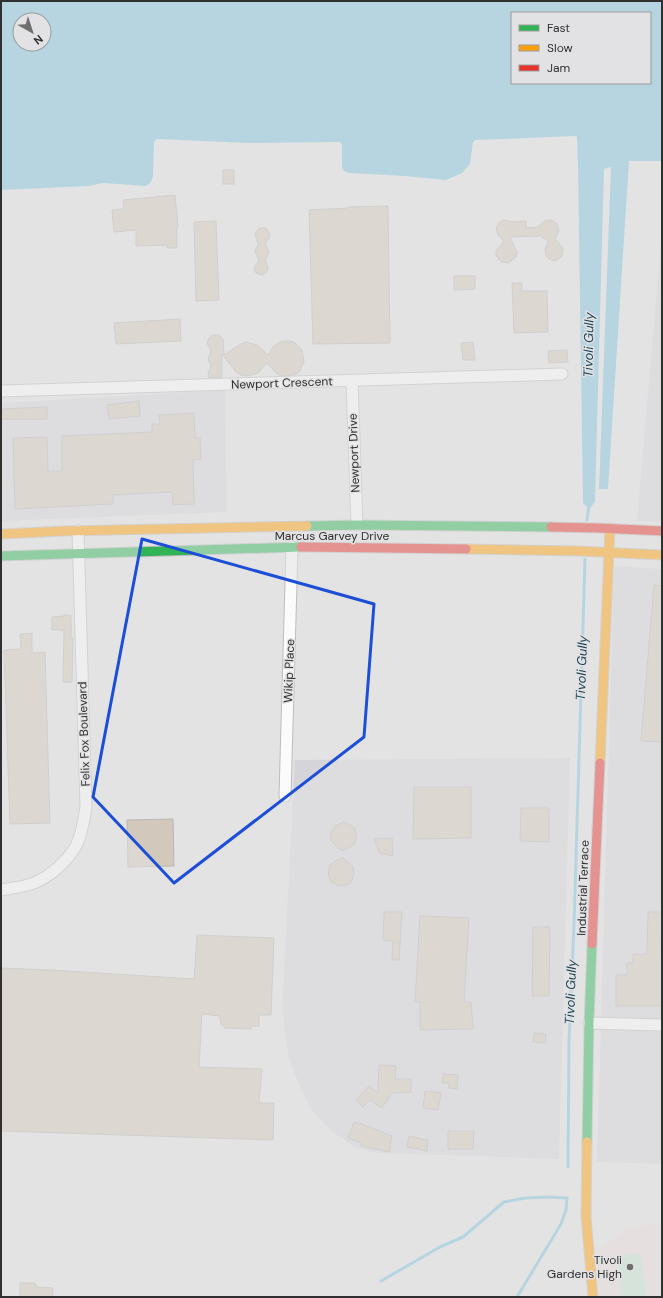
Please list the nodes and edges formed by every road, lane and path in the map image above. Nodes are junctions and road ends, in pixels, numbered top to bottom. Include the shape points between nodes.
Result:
1 (562, 374) dead end
2 (352, 380) junction
3 (1, 391) edge
4 (357, 525) junction
5 (610, 528) junction
6 (78, 531) junction
7 (662, 531) edge
8 (1, 534) edge
9 (292, 547) junction
10 (610, 552) junction
11 (79, 554) junction
12 (662, 555) edge
13 (1, 556) edge
14 (285, 796) dead end
15 (1, 890) edge
16 (589, 1022) junction
17 (662, 1025) edge
18 (593, 1297) edge

1 - 2 street, Newport Crescent
2 - 3 street, Newport Crescent
2 - 4 street, Newport Drive
4 - 5 main road, Marcus Garvey Drive
4 - 6 main road, Marcus Garvey Drive
5 - 7 main road, Marcus Garvey Drive
5 - 10 main road, Industrial Terrace
6 - 8 main road, Marcus Garvey Drive
6 - 11 street, Felix Fox Boulevard
9 - 10 main road, Marcus Garvey Drive
9 - 11 main road, Marcus Garvey Drive
9 - 14 street, Wikip Place
10 - 12 main road, Marcus Garvey Drive
10 - 16 main road, Industrial Terrace
11 - 13 main road, Marcus Garvey Drive
11 - 15 street, Felix Fox Boulevard via 86,807 83,826 76,845 65,861 50,874 35,883
16 - 17 street
16 - 18 main road, Industrial Terrace via 586,1216

